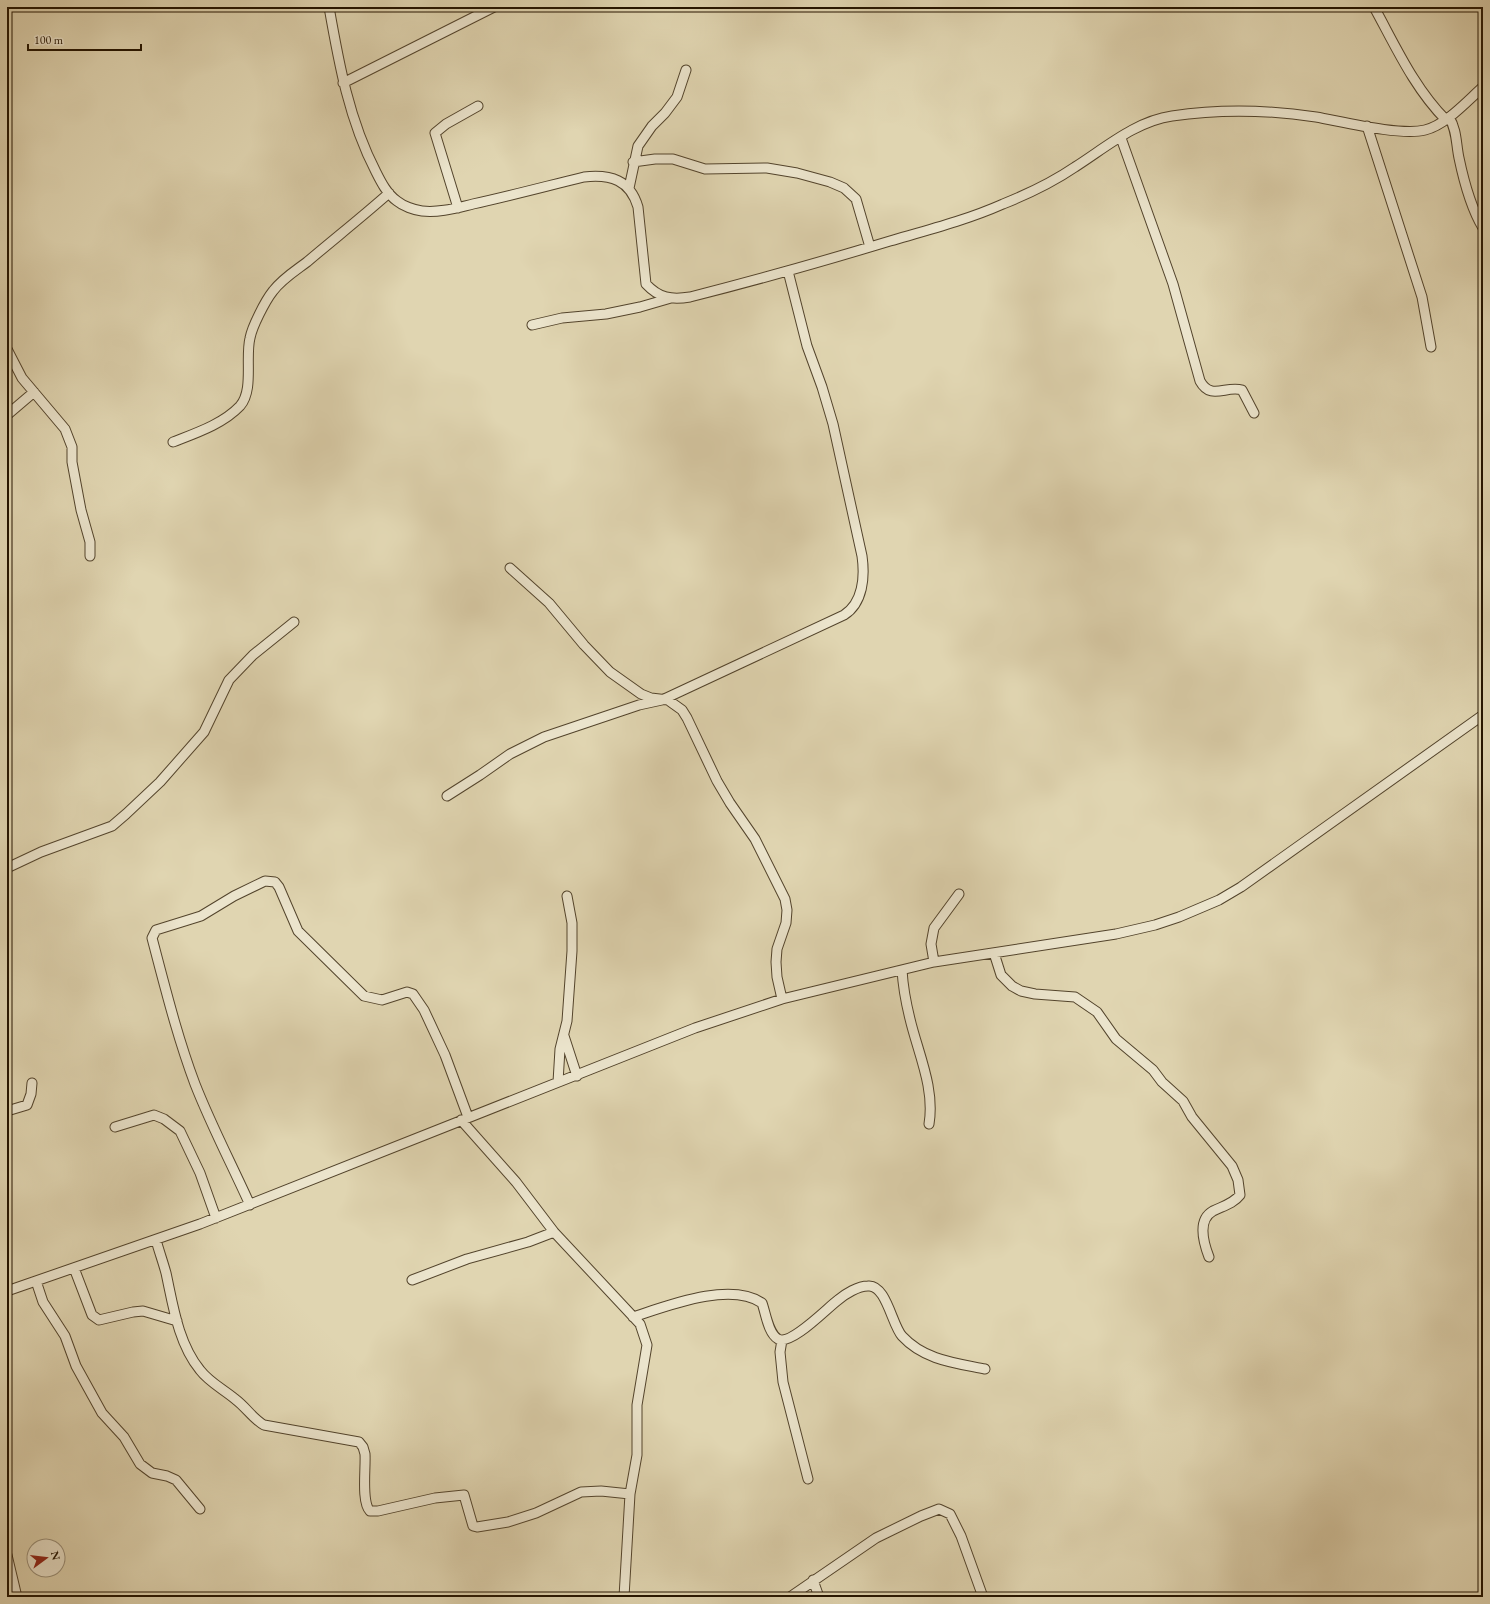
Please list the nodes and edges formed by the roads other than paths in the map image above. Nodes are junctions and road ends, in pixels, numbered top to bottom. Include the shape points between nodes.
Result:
1 (329, 7) edge
2 (494, 7) edge
3 (1374, 7) edge
4 (686, 70) dead end
5 (343, 83) junction
6 (1483, 87) edge
7 (478, 106) dead end
8 (1447, 118) junction
9 (1367, 126) junction
10 (1121, 138) junction
11 (633, 162) junction
12 (629, 188) junction
13 (389, 194) junction
14 (458, 208) junction
15 (1483, 228) edge
16 (870, 247) junction
17 (788, 270) junction
18 (671, 298) junction
19 (532, 325) dead end
20 (1431, 347) dead end
21 (7, 349) edge
22 (34, 392) junction
23 (1254, 413) dead end
24 (7, 415) edge
25 (173, 442) dead end
26 (90, 556) dead end
27 (510, 568) dead end
28 (294, 622) dead end
29 (662, 700) junction
30 (1483, 715) edge
31 (447, 796) dead end
32 (7, 868) edge
33 (959, 894) dead end
34 (568, 896) dead end
35 (994, 953) junction
36 (934, 962) junction
37 (902, 970) junction
38 (782, 999) junction
39 (563, 1035) junction
40 (577, 1076) junction
41 (32, 1082) dead end
42 (558, 1082) junction
43 (7, 1111) edge
44 (465, 1119) junction
45 (929, 1124) dead end
46 (115, 1127) dead end
47 (250, 1205) junction
48 (216, 1218) junction
49 (554, 1232) junction
50 (156, 1240) junction
51 (1209, 1257) dead end
52 (74, 1268) junction
53 (412, 1280) dead end
54 (36, 1281) junction
55 (7, 1291) edge
56 (633, 1317) junction
57 (177, 1321) junction
58 (782, 1340) junction
59 (985, 1369) dead end
60 (808, 1479) dead end
61 (630, 1494) junction
62 (200, 1509) dead end
63 (7, 1555) edge
64 (813, 1580) junction
65 (17, 1597) edge
66 (624, 1597) edge
67 (790, 1597) edge
68 (819, 1597) edge
69 (983, 1597) edge

1 - 5 street
2 - 5 street
3 - 8 street via 1416,82 1434,108
4 - 11 street via 677,97 641,141
5 - 13 street via 360,139
6 - 8 street
7 - 14 street via 435,132
8 - 9 street via 1427,130
8 - 15 street via 1455,133 1463,176
9 - 10 street via 1284,114 1209,112 1163,118 1131,131
9 - 20 street via 1422,297
10 - 16 street via 1050,182 1001,205
10 - 23 street via 1173,284 1200,381 1207,390 1213,392 1235,388 1242,390
11 - 12 street
11 - 16 street via 673,159 705,169 767,168 830,182 844,188 856,199
12 - 14 street via 612,178 598,175
12 - 18 street via 638,207 646,284 655,293
13 - 14 street via 407,207 421,211
13 - 25 street via 280,281 271,293 250,336 248,382 241,405 227,418
16 - 17 street
17 - 18 street via 690,297
17 - 29 street via 806,346 833,424 864,567 861,592 850,612
18 - 19 street via 606,314 562,318
21 - 22 street via 22,378
22 - 24 street
22 - 26 street via 65,429 72,447 72,462 90,542
27 - 29 street via 549,603 610,672 641,694
28 - 32 street via 253,655 229,680 204,732 160,782 117,822
29 - 31 street via 639,705 544,737 510,754
29 - 38 street via 668,700 682,710 687,718 717,782 755,838 785,899 786,923 777,949 776,962
30 - 35 street via 1295,850 1219,900 1155,925 1116,934
33 - 36 street via 934,928 931,944
34 - 39 street via 572,923 572,951 568,1015
35 - 36 street
35 - 51 street via 1001,975 1012,986 1035,994 1074,997 1097,1012 1116,1039 1153,1070 1183,1101 1192,1117 1232,1166 1238,1180 1240,1195 1226,1206 1212,1212 1206,1219 1204,1244
36 - 37 street
37 - 38 street
37 - 45 street via 908,1012 930,1095
38 - 40 street via 695,1028
39 - 40 street
39 - 42 street
40 - 42 street
41 - 43 street via 32,1094 28,1105
42 - 44 street
44 - 47 street
44 - 47 street via 445,1056 424,1010 413,994 407,992 382,1000 364,996 298,931 279,887 275,882 265,881 201,916 156,930 152,938 180,1042 195,1084
44 - 49 street
46 - 48 street via 154,1115 180,1131 200,1172
47 - 48 street
48 - 50 street
49 - 53 street via 467,1259
49 - 56 street
50 - 52 street
50 - 57 street
52 - 54 street
52 - 57 street via 92,1316 99,1320 143,1311
54 - 55 street
54 - 62 street via 43,1302 63,1333 76,1366 102,1413 124,1437 140,1464 152,1473 172,1477
56 - 58 street via 696,1297 750,1297 762,1304 773,1334
56 - 61 street via 640,1324 647,1345 637,1405 637,1455
57 - 61 street via 184,1342 199,1369 210,1381 246,1407 259,1422 359,1442 365,1454 365,1499 370,1511 464,1495 473,1526 477,1527 508,1522 536,1513 581,1492
58 - 59 street via 794,1336 847,1294 874,1286 881,1292 901,1335 916,1348 939,1360
58 - 60 street via 780,1352 783,1382
61 - 66 street
63 - 65 street
64 - 67 street
64 - 68 street
64 - 69 street via 876,1538 939,1509 950,1514

